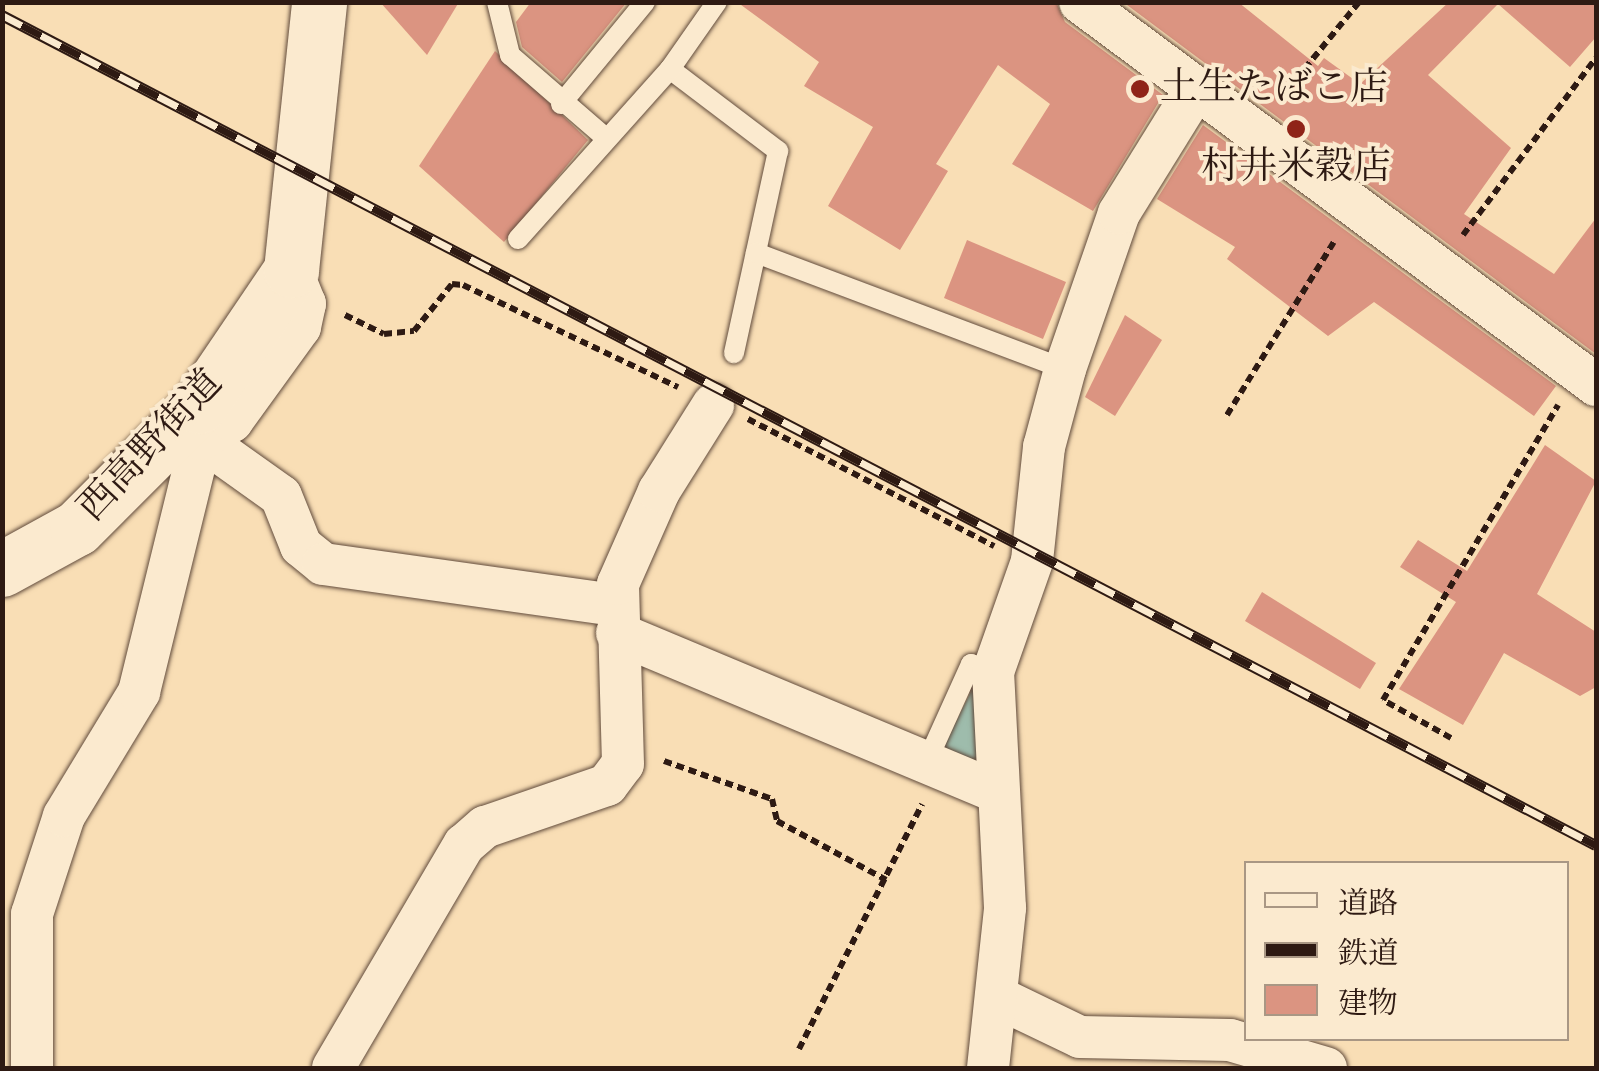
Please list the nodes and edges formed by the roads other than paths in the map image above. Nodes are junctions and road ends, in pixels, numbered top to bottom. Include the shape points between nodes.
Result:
1 (319, 2) edge
2 (497, 2) edge
3 (645, 2) edge
4 (1080, 2) edge
5 (710, 5) edge
6 (670, 70) junction
7 (1197, 87) junction
8 (560, 104) junction
9 (607, 139) junction
10 (518, 239) dead end
11 (756, 253) junction
12 (734, 353) dead end
13 (1065, 369) junction
14 (1587, 378) edge
15 (713, 404) road end
16 (197, 425) junction
17 (2, 569) edge
18 (615, 619) junction
19 (993, 672) junction
20 (929, 757) junction
21 (997, 792) junction
22 (1002, 1000) junction
23 (32, 1068) edge
24 (333, 1068) edge
25 (988, 1068) edge
26 (1326, 1068) edge

1 - 16 street, 西高野街道 via 290,270
2 - 8 lane via 510,55
3 - 8 lane
4 - 7 street
5 - 6 lane
6 - 9 lane
6 - 11 lane via 778,152
7 - 13 street via 1119,213
7 - 14 street
8 - 9 lane
9 - 10 lane
11 - 12 lane
11 - 13 lane
13 - 19 street via 1044,447 1032,561
15 - 18 street via 658,491
16 - 17 street, 西高野街道 via 77,528
16 - 18 street via 281,496 301,546 323,564
16 - 23 street via 139,692 64,816 32,914
18 - 20 street
18 - 24 street via 624,749 607,785 485,827 464,844
19 - 20 lane via 971,664
19 - 21 street
20 - 21 street
21 - 22 street
22 - 25 street
22 - 26 street via 1080,1037 1230,1040

